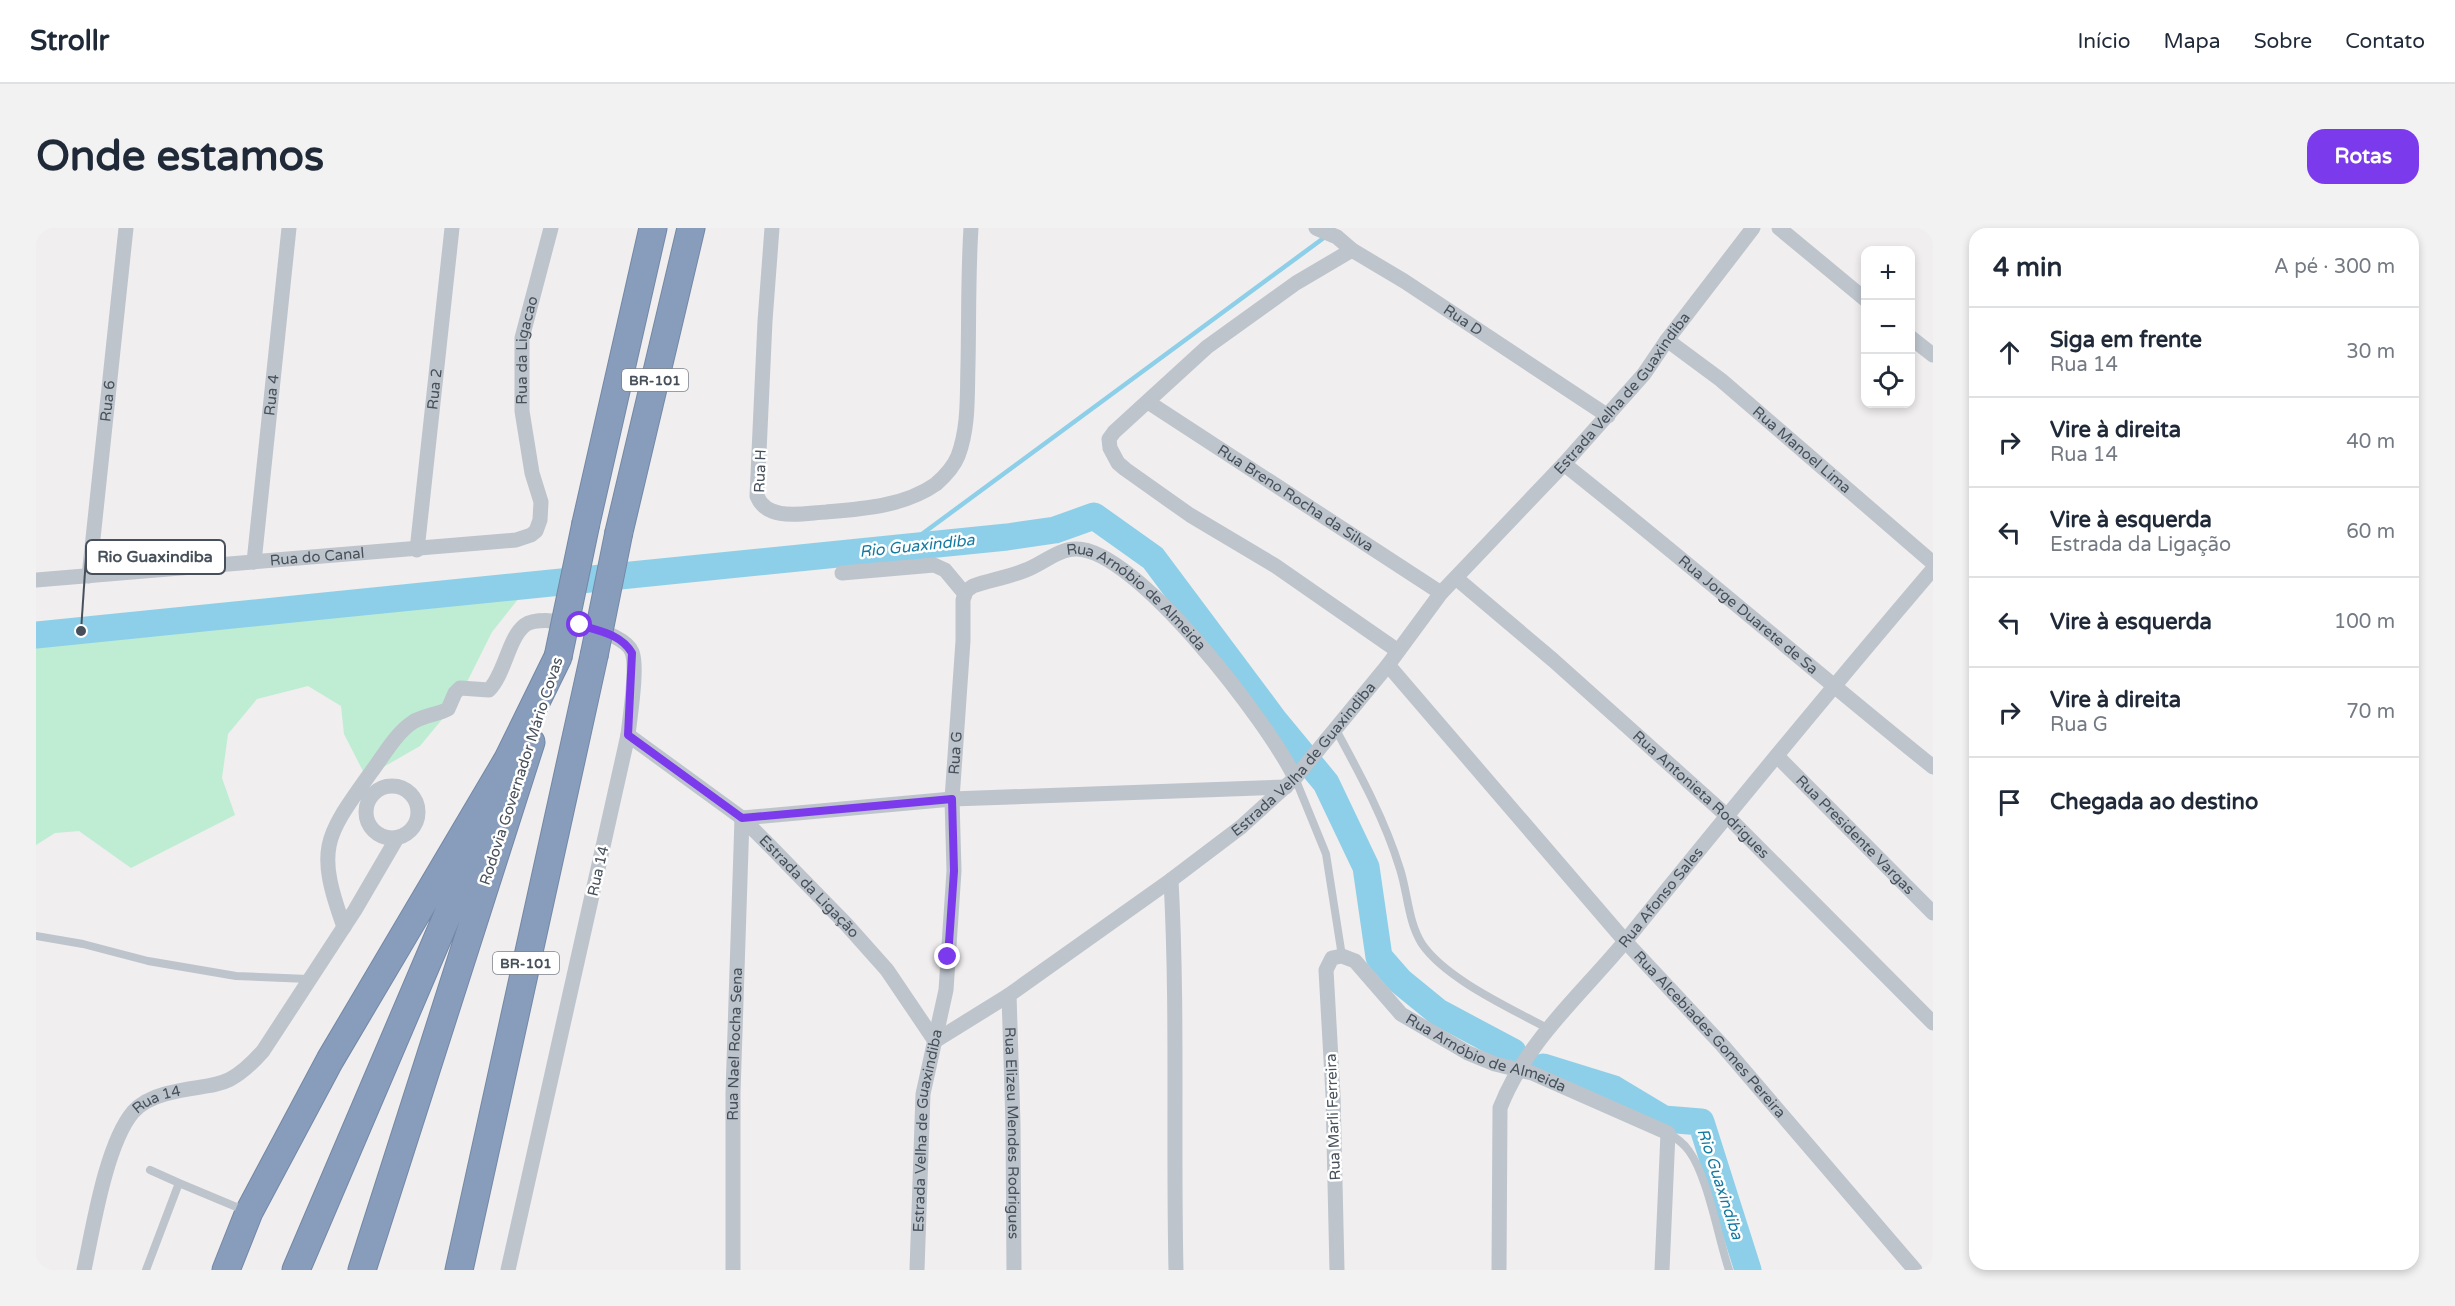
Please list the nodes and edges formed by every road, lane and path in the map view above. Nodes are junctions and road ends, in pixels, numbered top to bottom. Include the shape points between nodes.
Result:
1 (126, 228) edge
2 (289, 228) edge
3 (452, 228) edge
4 (551, 228) edge
5 (653, 228) edge
6 (691, 228) edge
7 (772, 228) edge
8 (971, 228) edge
9 (1753, 228) edge
10 (1779, 228) edge
11 (1318, 229) edge
12 (1352, 250) junction
13 (1861, 296) edge
14 (1667, 340) junction
15 (1915, 340) edge
16 (1933, 355) edge
17 (1148, 402) junction
18 (1608, 416) junction
19 (1564, 464) junction
20 (532, 473) joint
21 (417, 550) junction
22 (254, 562) junction
23 (1933, 563) edge
24 (1933, 569) edge
25 (842, 573) dead end
26 (89, 576) junction
27 (1456, 578) junction
28 (36, 580) edge
29 (1441, 593) junction
30 (964, 594) junction
31 (1398, 651) junction
32 (558, 657) junction
33 (1388, 665) junction
34 (1833, 687) junction
35 (1335, 727) junction
36 (628, 735) junction
37 (1777, 756) junction
38 (1933, 767) edge
39 (1295, 778) junction
40 (952, 799) junction
41 (1726, 815) junction
42 (742, 818) junction
43 (397, 838) dead end
44 (1171, 880) junction
45 (1933, 913) edge
46 (344, 927) junction
47 (36, 936) edge
48 (1625, 941) junction
49 (1342, 956) junction
50 (308, 979) junction
51 (1009, 995) junction
52 (1933, 1023) edge
53 (1547, 1028) junction
54 (935, 1041) junction
55 (1519, 1070) junction
56 (1668, 1133) junction
57 (150, 1170) dead end
58 (178, 1183) junction
59 (249, 1212) junction
60 (84, 1270) edge
61 (146, 1270) edge
62 (226, 1270) edge
63 (296, 1270) edge
64 (362, 1270) edge
65 (459, 1270) edge
66 (508, 1270) edge
67 (733, 1270) edge
68 (917, 1270) edge
69 (1014, 1270) edge
70 (1176, 1270) edge
71 (1337, 1270) edge
72 (1499, 1270) edge
73 (1662, 1270) edge
74 (1729, 1270) edge
75 (1915, 1270) edge

1 - 26 street, Rua 6
2 - 22 street, Rua 4
3 - 21 street, Rua 2
4 - 20 street, Rua da Ligacao via 522,338 522,411
5 - 32 highway, Rodovia Governador Mário Covas / BR-101, bridge
6 - 65 highway, BR-101, bridge via 619,532
7 - 8 street, Rua H via 757,496 763,507 776,513 873,507 913,497 936,484 954,464 964,430
9 - 14 street, Estrada Velha de Guaxindiba
10 - 13 street
11 - 12 street, Rua D via 1337,237
12 - 17 street via 1296,283 1224,334
12 - 18 street, Rua D
14 - 18 street, Estrada Velha de Guaxindiba via 1644,375
14 - 23 street, Rua Manoel Lima via 1721,380
15 - 16 street
17 - 29 street, Rua Breno Rocha da Silva
17 - 31 street via 1111,436 1110,448 1118,463 1190,515 1274,565
18 - 19 street, Estrada Velha de Guaxindiba
19 - 27 street, Estrada Velha de Guaxindiba
19 - 34 street, Rua Jorge Duarete de Sa via 1667,545
20 - 21 street, Rua do Canal via 540,512 538,526 531,534 516,540
21 - 22 street, Rua do Canal
22 - 26 street, Rua do Canal
24 - 34 street, Rua Afonso Sales
25 - 30 street via 934,565 945,570
26 - 28 street, Rua do Canal
27 - 29 street, Estrada Velha de Guaxindiba
27 - 41 street, Rua Antonieta Rodrigues
29 - 31 street, Estrada Velha de Guaxindiba
30 - 39 street, Rua Arnóbio de Almeida via 973,586 1029,570 1069,550 1105,556 1133,577 1200,644 1271,735
30 - 40 street, Rua G
31 - 33 street, Estrada Velha de Guaxindiba
32 - 59 highway, BR-101 via 508,759 330,1060
32 - 63 highway, BR-101
32 - 64 highway, Rodovia Governador Mário Covas / BR-101
33 - 35 street, Estrada Velha de Guaxindiba
33 - 48 street, Rua Alcebiades Gomes Pereira
34 - 37 street, Rua Afonso Sales
34 - 38 street, Rua Jorge Duarete de Sa
35 - 39 street, Estrada Velha de Guaxindiba
35 - 53 lane via 1370,793 1400,869 1413,925 1423,945 1444,967 1479,991
36 - 42 street, Estrada da Ligação
36 - 46 street, Rua 14 via 632,653 622,640 560,622 530,622 519,632 492,687 485,691 460,688 448,709 408,726 346,806 329,840 328,866
36 - 66 street, Rua 14
37 - 41 street, Rua Afonso Sales
37 - 45 street, Rua Presidente Vargas
39 - 40 street
39 - 44 street, Estrada Velha de Guaxindiba via 1241,827
39 - 49 lane via 1326,854
40 - 42 street
40 - 54 street, Rua G via 954,871 946,990
41 - 48 street, Rua Afonso Sales
41 - 52 street, Rua Antonieta Rodrigues
42 - 54 street, Estrada da Ligação via 887,970
42 - 67 street, Rua Nael Rocha Sena via 733,1071
43 - 46 street, Rua 14
44 - 51 street, Estrada Velha de Guaxindiba
44 - 70 street via 1176,965
46 - 50 street, Rua 14
47 - 50 lane via 236,976
48 - 53 street, Rua Afonso Sales
48 - 75 street, Rua Alcebiades Gomes Pereira via 1723,1046
49 - 55 street, Rua Arnóbio de Almeida via 1360,964 1395,1008 1417,1024 1468,1053
49 - 71 street, Rua Marli Ferreira via 1332,958 1326,975
50 - 60 street, Rua 14 via 263,1051 243,1073 225,1083 154,1098 131,1114 112,1154
51 - 54 street, Estrada Velha de Guaxindiba
51 - 69 street, Rua Elizeu Mendes Rodrigues
53 - 55 street, Rua Afonso Sales
54 - 68 street, Estrada Velha de Guaxindiba via 923,1094
55 - 56 street, Rua Arnóbio de Almeida via 1560,1084
55 - 72 street, Rua Afonso Sales via 1500,1108
56 - 73 street
56 - 74 lane via 1689,1151 1700,1170
57 - 58 lane
58 - 59 lane
58 - 61 lane
59 - 62 highway, BR-101

